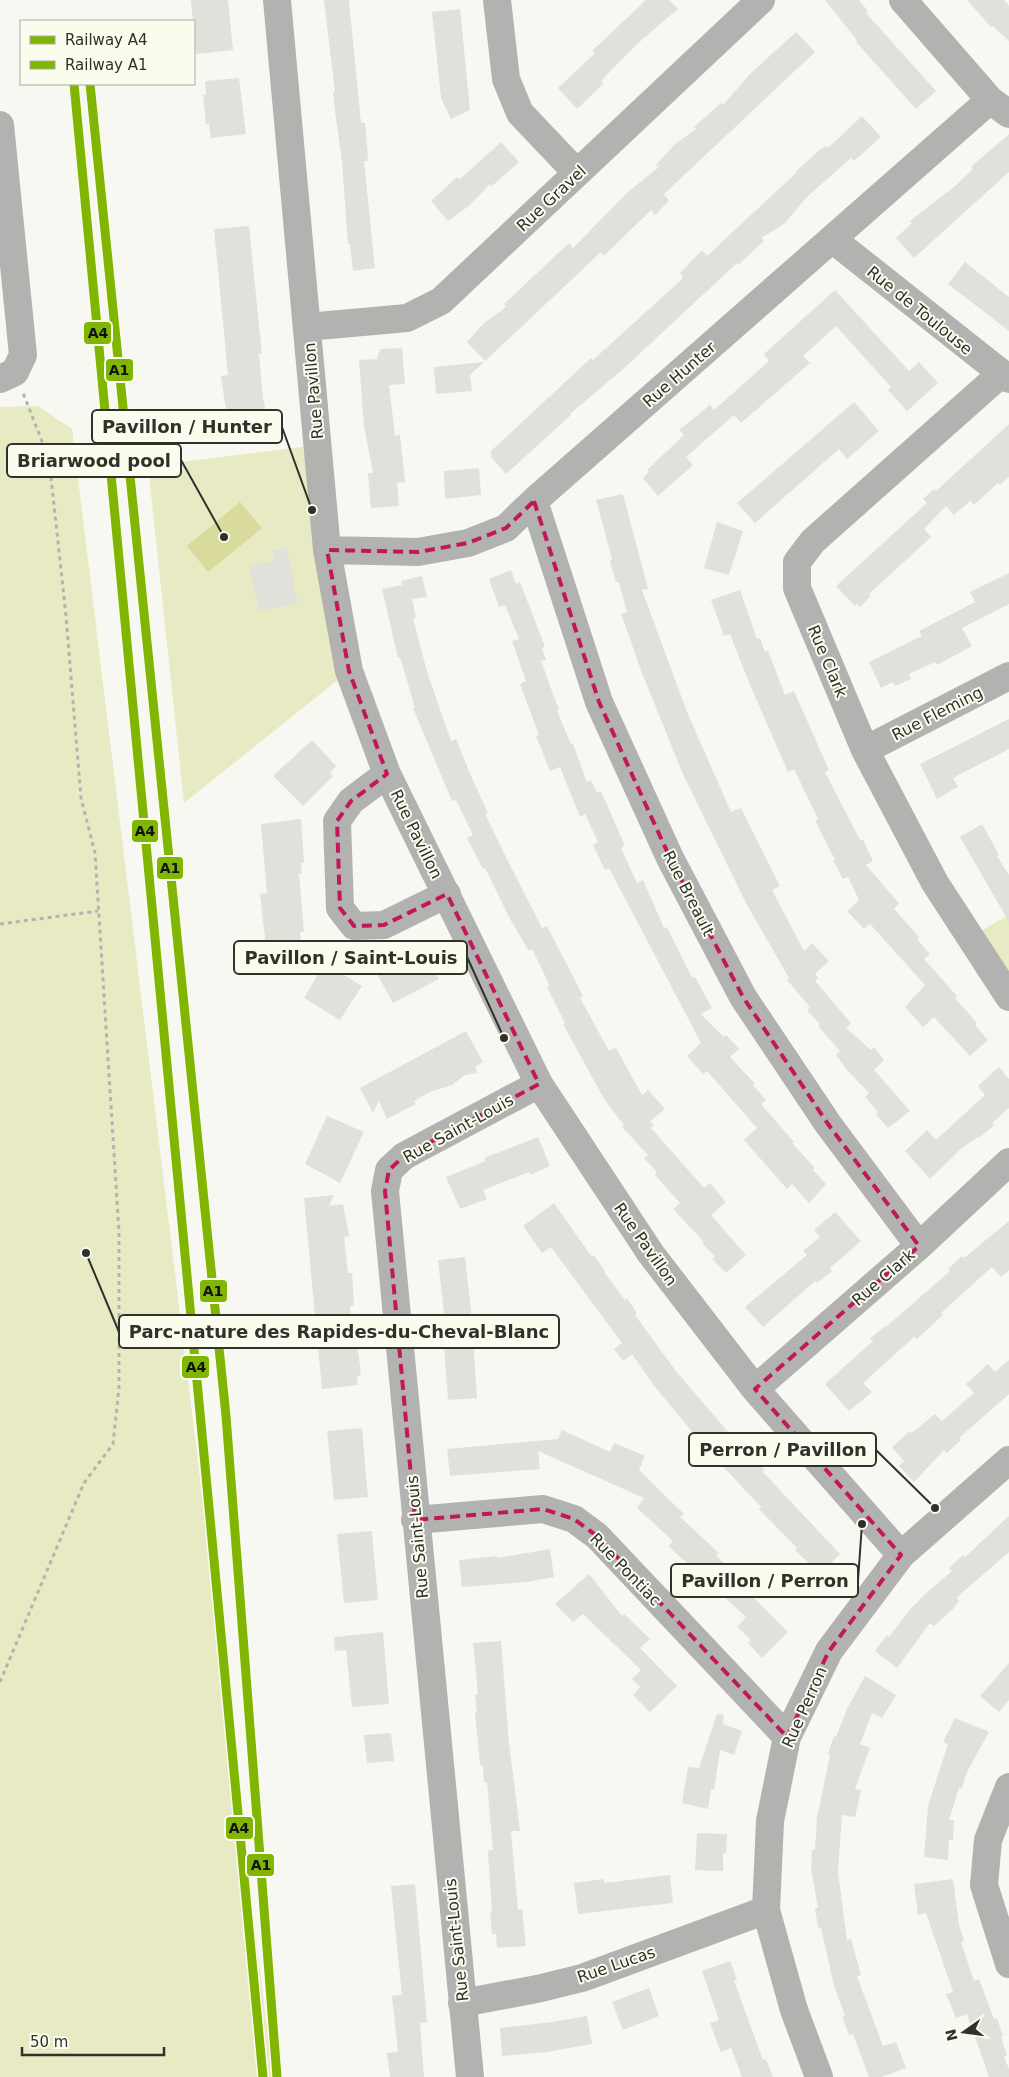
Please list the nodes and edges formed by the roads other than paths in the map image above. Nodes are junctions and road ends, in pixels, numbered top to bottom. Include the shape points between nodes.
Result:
1 (277, 0) edge
2 (498, 0) edge
3 (761, 0) edge
4 (903, 0) edge
5 (999, 107) edge
6 (0, 125) edge
7 (577, 173) junction
8 (832, 239) junction
9 (307, 327) junction
10 (8, 375) edge
11 (1005, 377) edge
12 (534, 501) junction
13 (327, 550) junction
14 (1009, 676) edge
15 (865, 750) junction
16 (387, 774) junction
17 (447, 894) junction
18 (1009, 997) edge
19 (539, 1084) junction
20 (1009, 1162) edge
21 (919, 1246) junction
22 (755, 1389) junction
23 (1009, 1460) edge
24 (415, 1520) junction
25 (901, 1555) junction
26 (787, 1738) junction
27 (1009, 1787) edge
28 (766, 1910) junction
29 (1009, 1964) edge
30 (462, 2003) junction
31 (470, 2077) edge
32 (819, 2077) edge

1 - 9 street, Rue Pavillon
2 - 7 street via 506,79 520,113
3 - 7 street, Rue Gravel
4 - 5 street
5 - 8 street, Rue Hunter
6 - 10 street via 23,355
7 - 9 street, Rue Gravel via 441,301 407,318
8 - 11 street, Rue de Toulouse
8 - 12 street, Rue Hunter
9 - 13 street, Rue Pavillon
11 - 15 street, Rue Clark via 813,541 797,562 797,588
12 - 13 street, Rue Hunter via 506,528 468,543 418,552
12 - 21 street, Rue Breault via 599,702 670,858 743,997 828,1124
13 - 16 street, Rue Pavillon via 350,671
14 - 15 street, Rue Fleming
15 - 18 street, Rue Clark via 935,883
16 - 17 street, Rue Pavillon
16 - 17 street, Rue Pavillon via 351,801 337,821 340,908 354,926 384,925
17 - 19 street, Rue Pavillon
19 - 22 street, Rue Pavillon via 651,1254
19 - 24 street, Rue Saint-Louis via 404,1156 389,1170 385,1191
20 - 21 street, Rue Clark
21 - 22 street, Rue Clark
22 - 25 street, Rue Pavillon
23 - 25 street, Rue Perron
24 - 26 street, Rue Pontiac via 543,1509 574,1519 597,1536
24 - 30 street, Rue Saint-Louis
25 - 26 street, Rue Perron via 829,1650
26 - 28 street, Rue Perron via 770,1821
27 - 29 street via 988,1840 984,1885
28 - 30 street, Rue Lucas via 582,1978
28 - 32 street, Rue Perron via 794,2010
30 - 31 street, Rue Saint-Louis

